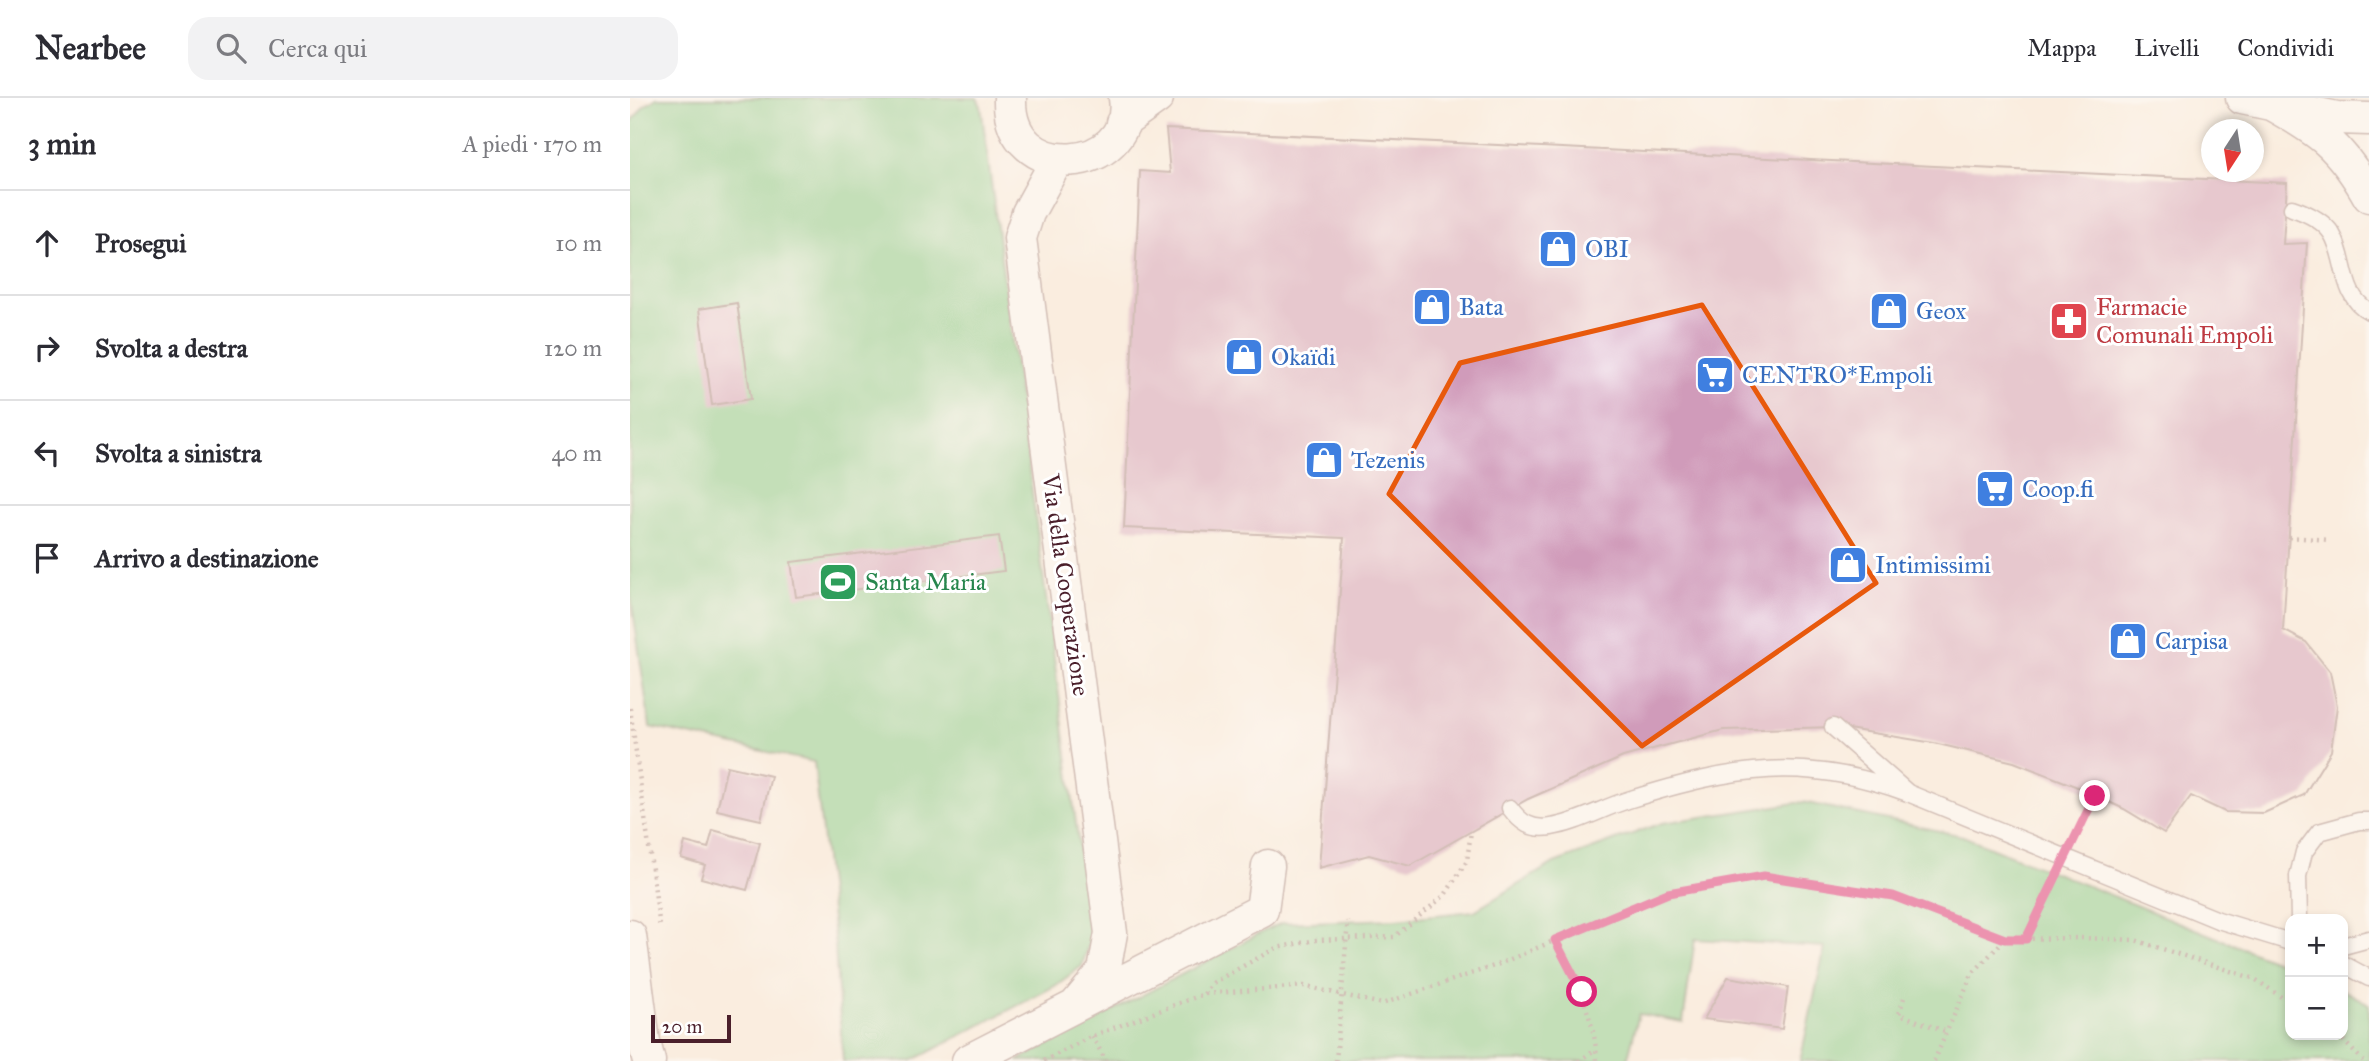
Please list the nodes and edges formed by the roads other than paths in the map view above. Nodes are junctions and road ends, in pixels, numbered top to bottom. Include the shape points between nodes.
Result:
1 (1157, 98) edge
2 (2255, 101) edge
3 (1006, 103) edge
4 (1124, 110) edge
5 (2369, 119) edge
6 (2369, 140) edge
7 (1057, 160) junction
8 (2369, 195) edge
9 (2292, 208) dead end
10 (2369, 311) edge
11 (1833, 727) dead end
12 (1908, 793) junction
13 (1510, 808) dead end
14 (2369, 821) edge
15 (1268, 866) dead end
16 (2299, 914) edge
17 (630, 936) edge
18 (2369, 939) edge
19 (2285, 940) edge
20 (2348, 945) edge
21 (2348, 947) edge
22 (2369, 947) edge
23 (2348, 967) edge
24 (2369, 978) edge
25 (1075, 1006) junction
26 (645, 1055) edge
27 (968, 1061) edge

1 - 4 street
2 - 5 street via 2337,118
2 - 8 street via 2307,124 2330,142 2351,164
3 - 7 street via 1026,144
4 - 7 street via 1115,137 1104,149 1089,158
6 - 8 street via 2362,163
7 - 25 street, Via della Cooperazione via 1020,238 1111,933 1104,971
9 - 10 lane via 2316,217 2333,235 2347,283 2358,305
11 - 12 lane
12 - 13 lane via 1841,774 1764,769 1705,777 1551,827 1527,826
12 - 19 lane via 2218,920
14 - 16 lane via 2319,832 2304,852 2298,876
15 - 25 street, Via della Cooperazione via 1262,910
17 - 26 street
18 - 20 lane
21 - 22 lane
23 - 24 lane
25 - 27 street, Via della Cooperazione

